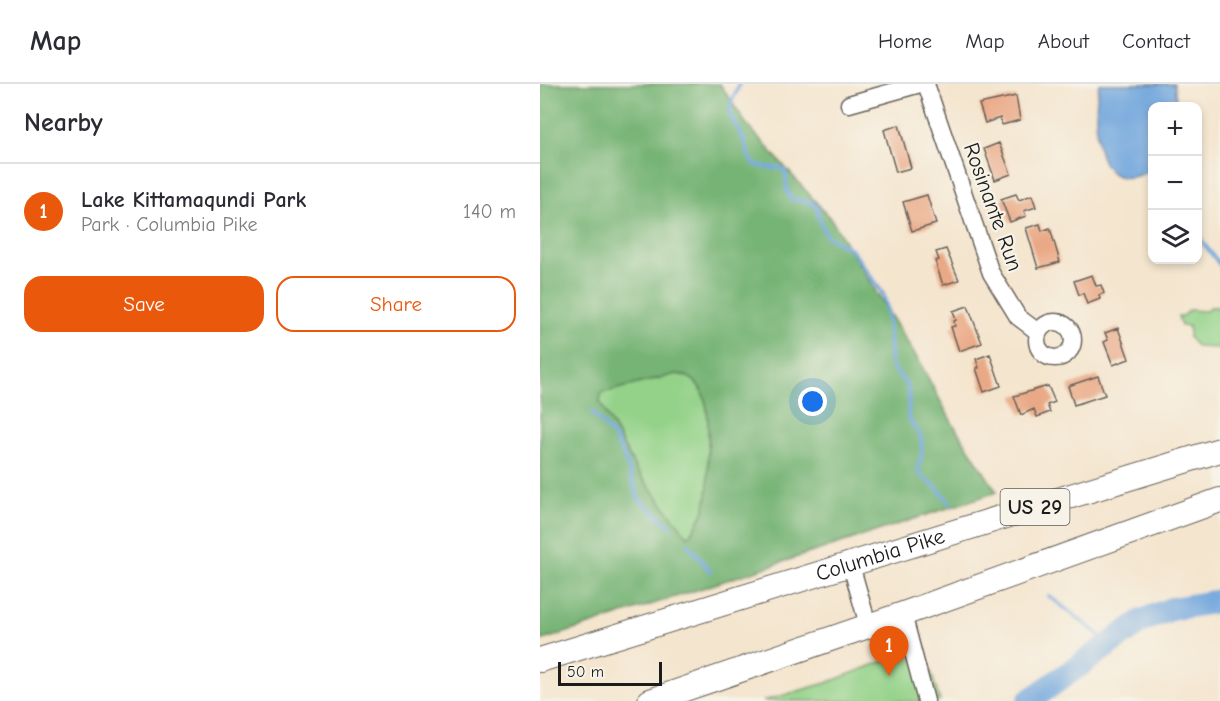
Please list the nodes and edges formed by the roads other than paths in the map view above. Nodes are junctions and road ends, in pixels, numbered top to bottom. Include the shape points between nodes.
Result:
1 (920, 84) edge
2 (926, 84) edge
3 (849, 104) dead end
4 (1038, 332) dead end
5 (1220, 450) edge
6 (1220, 500) edge
7 (851, 565) junction
8 (903, 614) junction
9 (868, 625) junction
10 (540, 660) edge
11 (650, 701) edge
12 (926, 701) edge

1 - 3 street
2 - 4 street, Rosinante Run via 991,273 1018,316
5 - 7 highway, Columbia Pike / US 29
6 - 8 highway, US 29
7 - 9 street
7 - 10 highway, Columbia Pike / US 29
8 - 9 highway, US 29
8 - 12 street
9 - 11 highway, US 29

